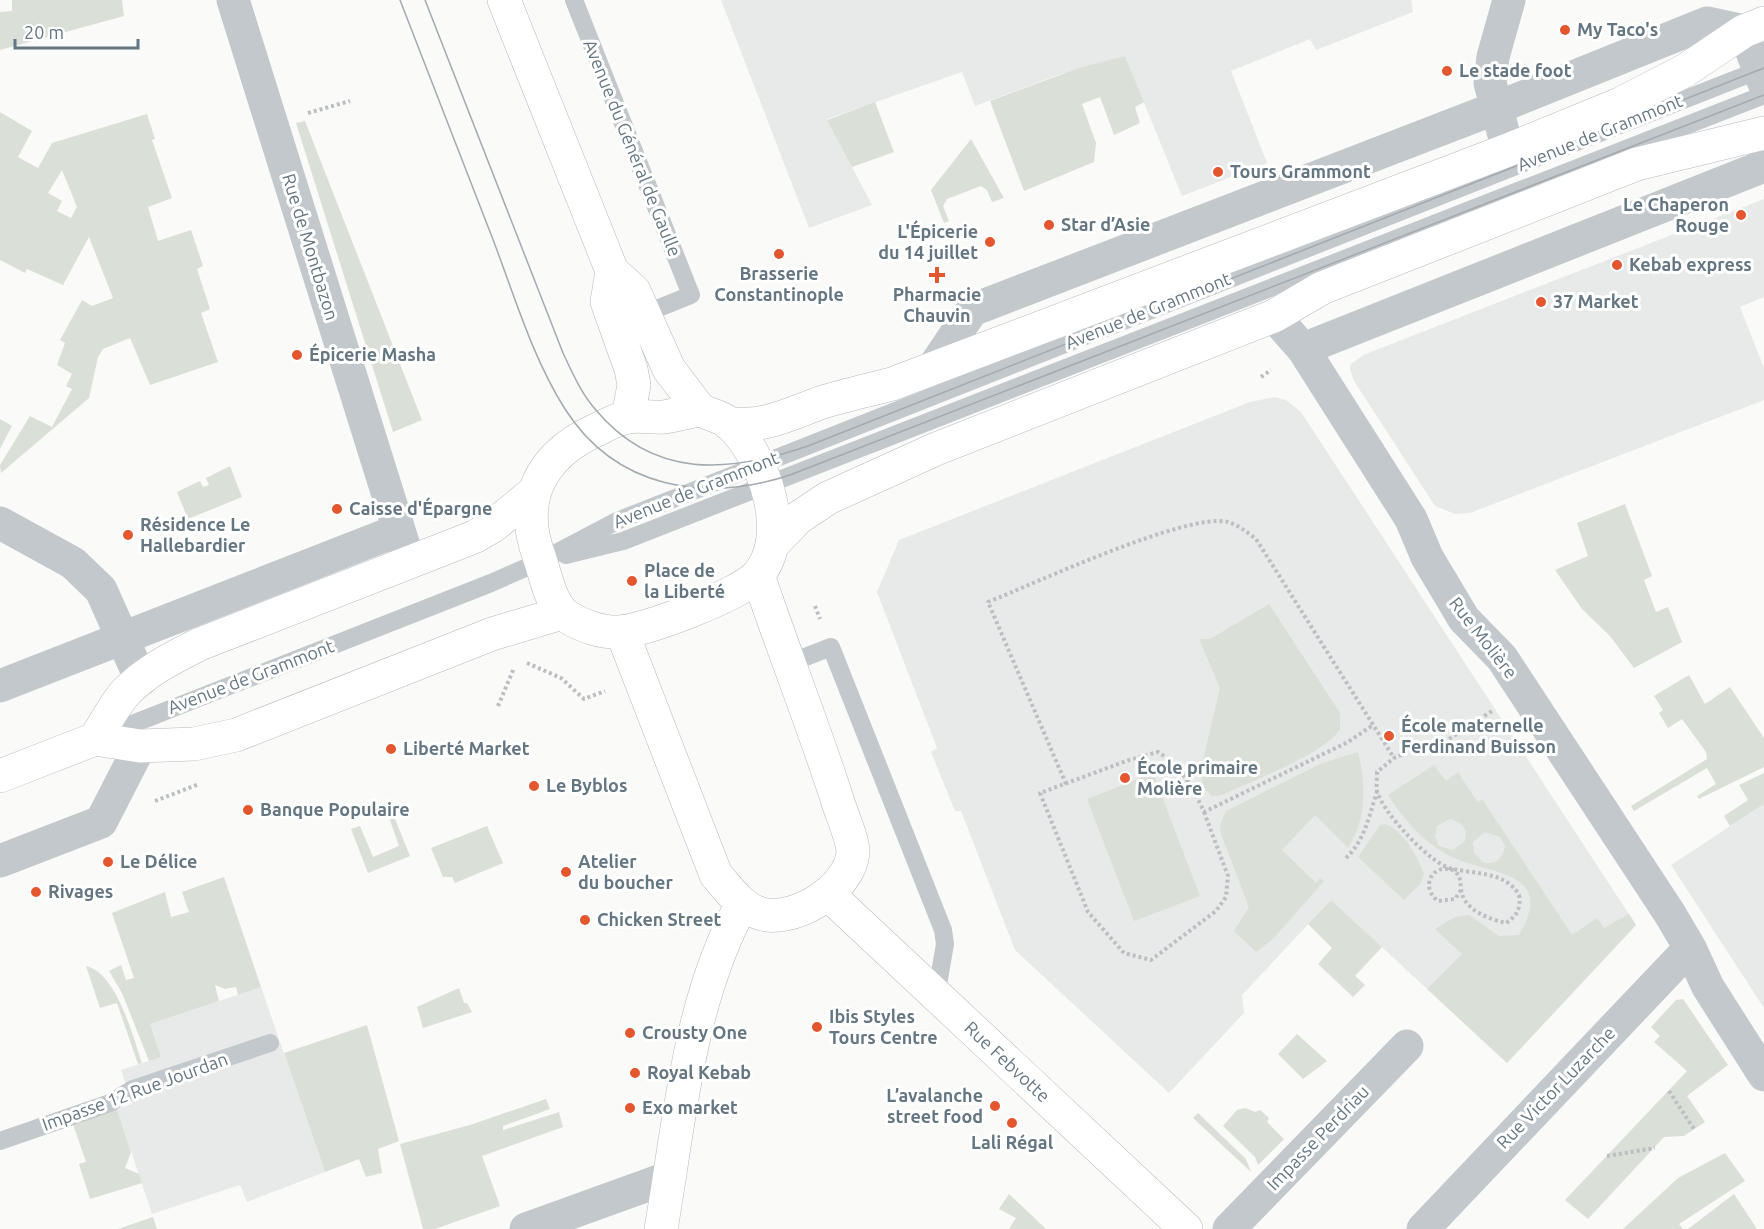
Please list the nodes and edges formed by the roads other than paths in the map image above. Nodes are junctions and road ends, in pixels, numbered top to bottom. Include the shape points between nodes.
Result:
1 (233, 0) edge
2 (504, 0) edge
3 (574, 0) edge
4 (1509, 0) edge
5 (1754, 27) edge
6 (1763, 79) edge
7 (1496, 108) junction
8 (1764, 133) edge
9 (1508, 150) junction
10 (1764, 166) edge
11 (612, 271) junction
12 (644, 314) junction
13 (1274, 316) junction
14 (1303, 349) junction
15 (933, 368) junction
16 (714, 416) junction
17 (628, 417) junction
18 (762, 475) junction
19 (533, 493) junction
20 (0, 523) edge
21 (399, 530) junction
22 (774, 543) junction
23 (541, 561) junction
24 (409, 562) junction
25 (758, 575) junction
26 (562, 613) junction
27 (622, 632) junction
28 (123, 637) junction
29 (790, 663) junction
30 (141, 680) junction
31 (0, 686) edge
32 (95, 739) junction
33 (140, 746) junction
34 (0, 776) edge
35 (0, 861) edge
36 (828, 894) junction
37 (742, 904) junction
38 (1690, 948) junction
39 (936, 996) junction
40 (270, 1043) dead end
41 (1407, 1046) dead end
42 (1764, 1076) edge
43 (0, 1141) edge
44 (670, 1177) junction
45 (526, 1229) edge
46 (661, 1229) edge
47 (1186, 1229) edge
48 (1229, 1229) edge
49 (1423, 1229) edge

1 - 21 street, Rue de Montbazon
2 - 11 main road
3 - 12 lane, Avenue du Général de Gaulle via 691,295
4 - 7 street, Avenue de Grammont via 1492,66 1490,83
5 - 6 street
5 - 7 street via 1707,23
5 - 9 main road, Avenue de Grammont via 1620,104
6 - 18 lane, Avenue de Grammont
6 - 18 lane, Avenue de Grammont
7 - 9 street, Avenue de Grammont
7 - 15 street via 972,310
8 - 13 main road via 1637,164 1322,288
9 - 15 main road, Avenue de Grammont
10 - 14 street
11 - 12 main road via 634,291
11 - 17 main road via 607,302 634,385
12 - 16 main road via 669,369
13 - 14 street, Rue Molière
13 - 22 main road via 936,449 828,498 798,518
14 - 38 street, Rue Molière via 1411,519 1427,557 1464,620 1502,658
15 - 16 main road, Avenue de Grammont via 773,421 744,426
16 - 17 main road
16 - 18 main road
17 - 19 main road via 567,446 544,470
18 - 22 main road via 774,517
18 - 23 lane, Avenue de Grammont via 617,521
19 - 23 main road via 532,538
19 - 24 main road via 474,537
20 - 28 street via 73,563 108,600
21 - 24 street, Rue de Montbazon
21 - 28 street
22 - 25 main road
23 - 26 main road
23 - 32 lane, Avenue de Grammont
24 - 30 main road via 200,644
25 - 27 main road via 740,590
25 - 29 main road
26 - 27 main road via 592,627
26 - 33 main road, Avenue de Grammont via 492,634 236,735 194,744
27 - 37 main road via 716,875
28 - 30 street
28 - 31 street
29 - 36 main road via 853,851 846,876
29 - 39 lane via 831,647 943,930 945,944
30 - 32 main road via 125,693
32 - 33 main road, Avenue de Grammont
32 - 34 main road, Avenue de Grammont
33 - 35 street via 101,822
36 - 37 main road via 805,908 777,915 758,913
36 - 39 main road, Rue Febvotte
37 - 44 main road via 712,971 694,1035
38 - 42 street, Rue Molière via 1708,987
38 - 49 street, Rue Victor Luzarche
39 - 47 main road, Rue Febvotte
40 - 43 lane, Impasse 12 Rue Jourdan via 133,1089 110,1103
41 - 48 street, Impasse Perdriau
44 - 45 street
44 - 46 main road

